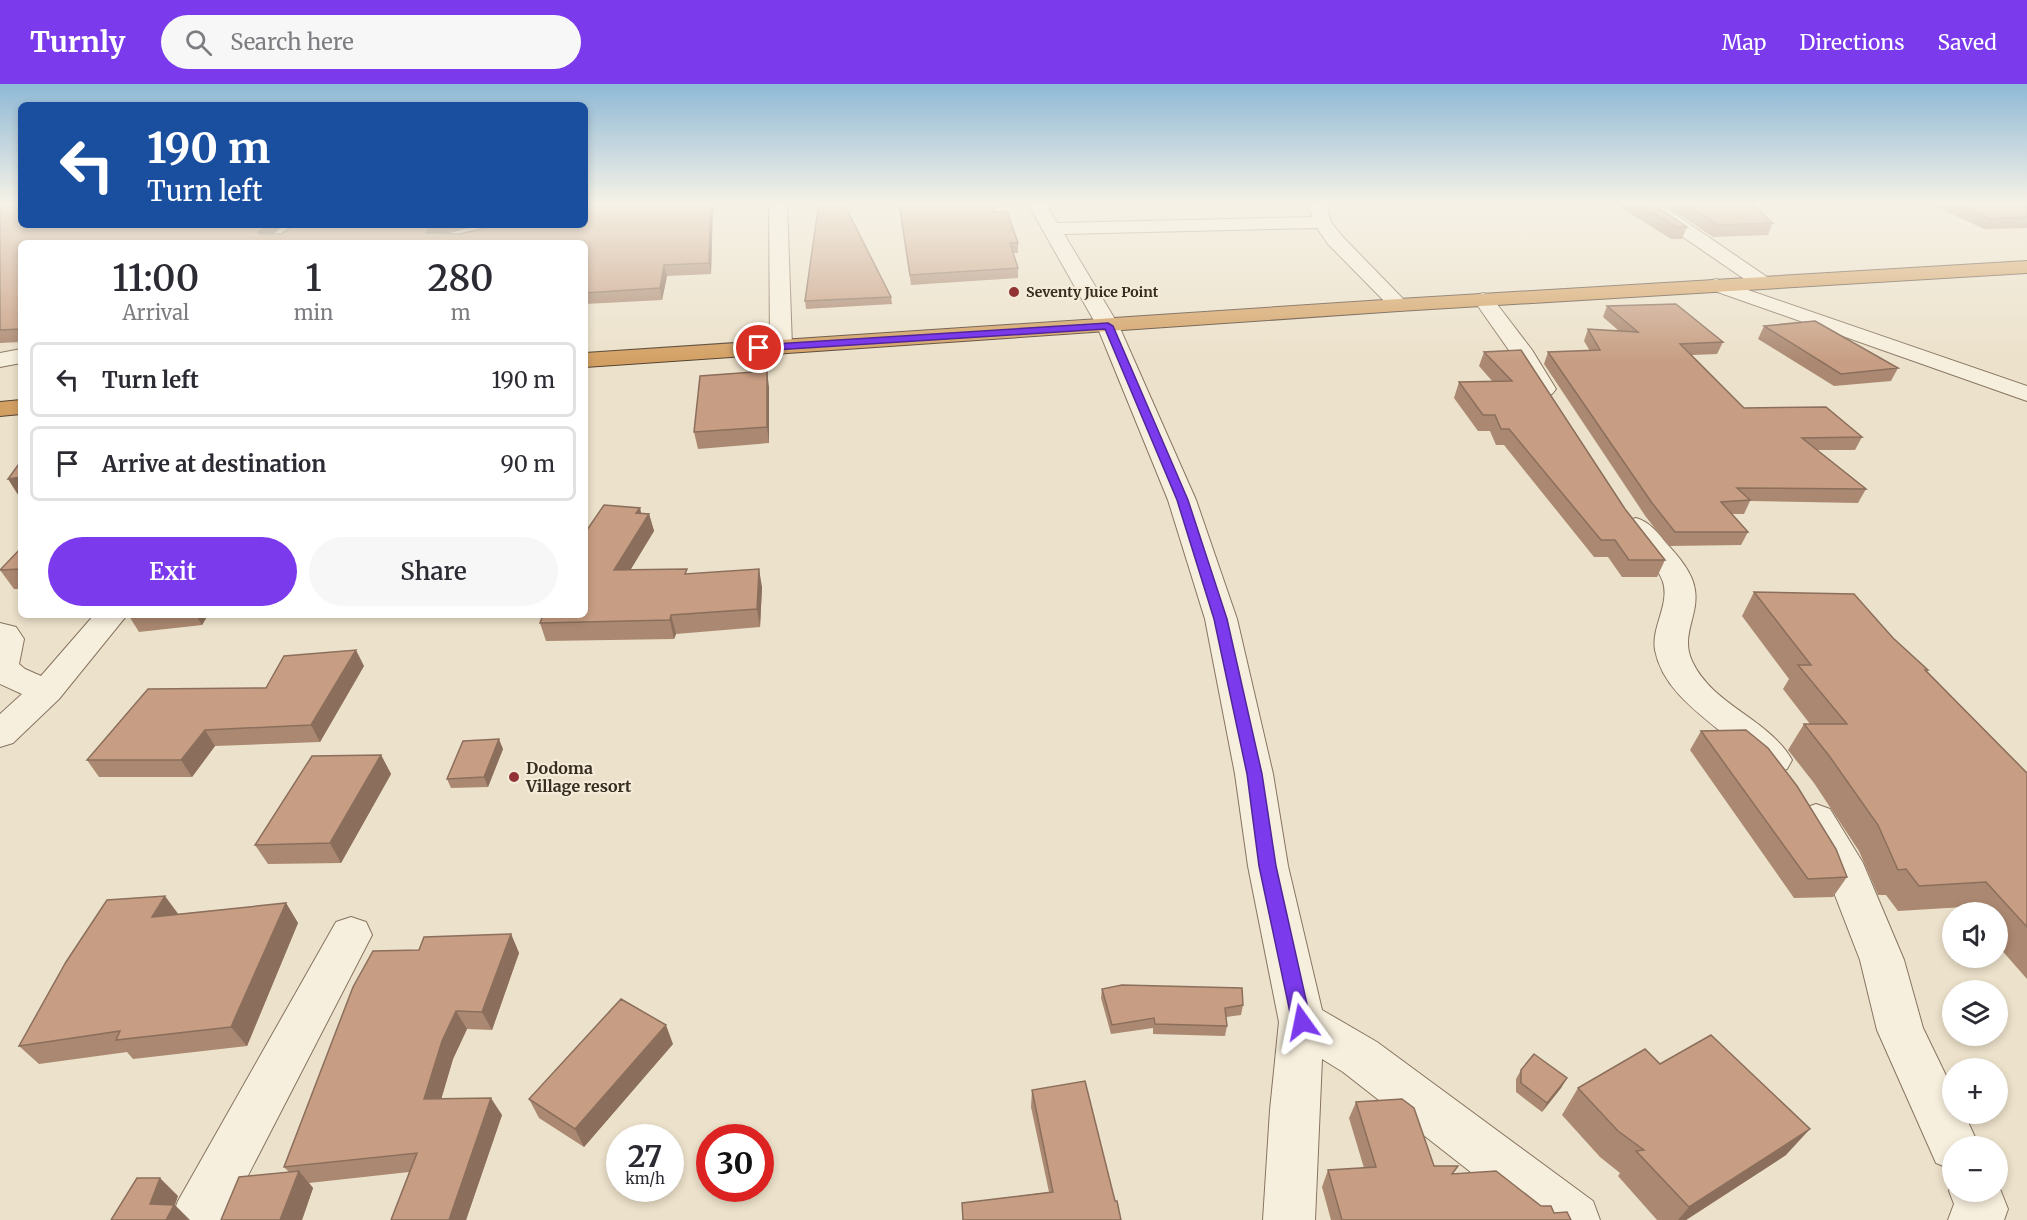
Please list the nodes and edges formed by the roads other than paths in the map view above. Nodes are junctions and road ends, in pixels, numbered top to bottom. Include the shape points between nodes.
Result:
1 (779, 255) edge
2 (1066, 255) edge
3 (1350, 255) edge
4 (1722, 255) edge
5 (2027, 267) edge
6 (1763, 283) junction
7 (1716, 285) junction
8 (1482, 299) junction
9 (1399, 304) junction
10 (1108, 326) junction
11 (781, 347) junction
12 (18, 357) edge
13 (0, 360) edge
14 (588, 360) edge
15 (2027, 394) edge
16 (18, 407) edge
17 (0, 409) edge
18 (1563, 418) edge
19 (1618, 501) edge
20 (108, 618) edge
21 (0, 633) edge
22 (46, 691) junction
23 (0, 734) edge
24 (351, 935) dead end
25 (1302, 1022) junction
26 (1949, 1136) edge
27 (1979, 1202) edge
28 (197, 1220) edge
29 (1289, 1220) edge
30 (1574, 1220) edge
31 (1974, 1220) edge

1 - 11 street
2 - 10 street
3 - 9 street
4 - 6 street
5 - 6 highway
6 - 7 highway
7 - 8 highway
7 - 15 street
8 - 9 highway
8 - 18 street via 1524,355
9 - 10 highway
10 - 11 highway
10 - 25 street via 1182,500 1221,619
11 - 14 highway
12 - 13 street
16 - 17 highway
19 - 26 street via 1675,576 1680,591 1670,643 1676,663 1698,695 1772,757 1842,863 1882,960 1900,1030
20 - 22 street
21 - 22 street via 8,639 2,666 13,677
22 - 23 street
24 - 28 street
25 - 29 street
25 - 30 street via 1360,1057
27 - 31 street via 1982,1209

